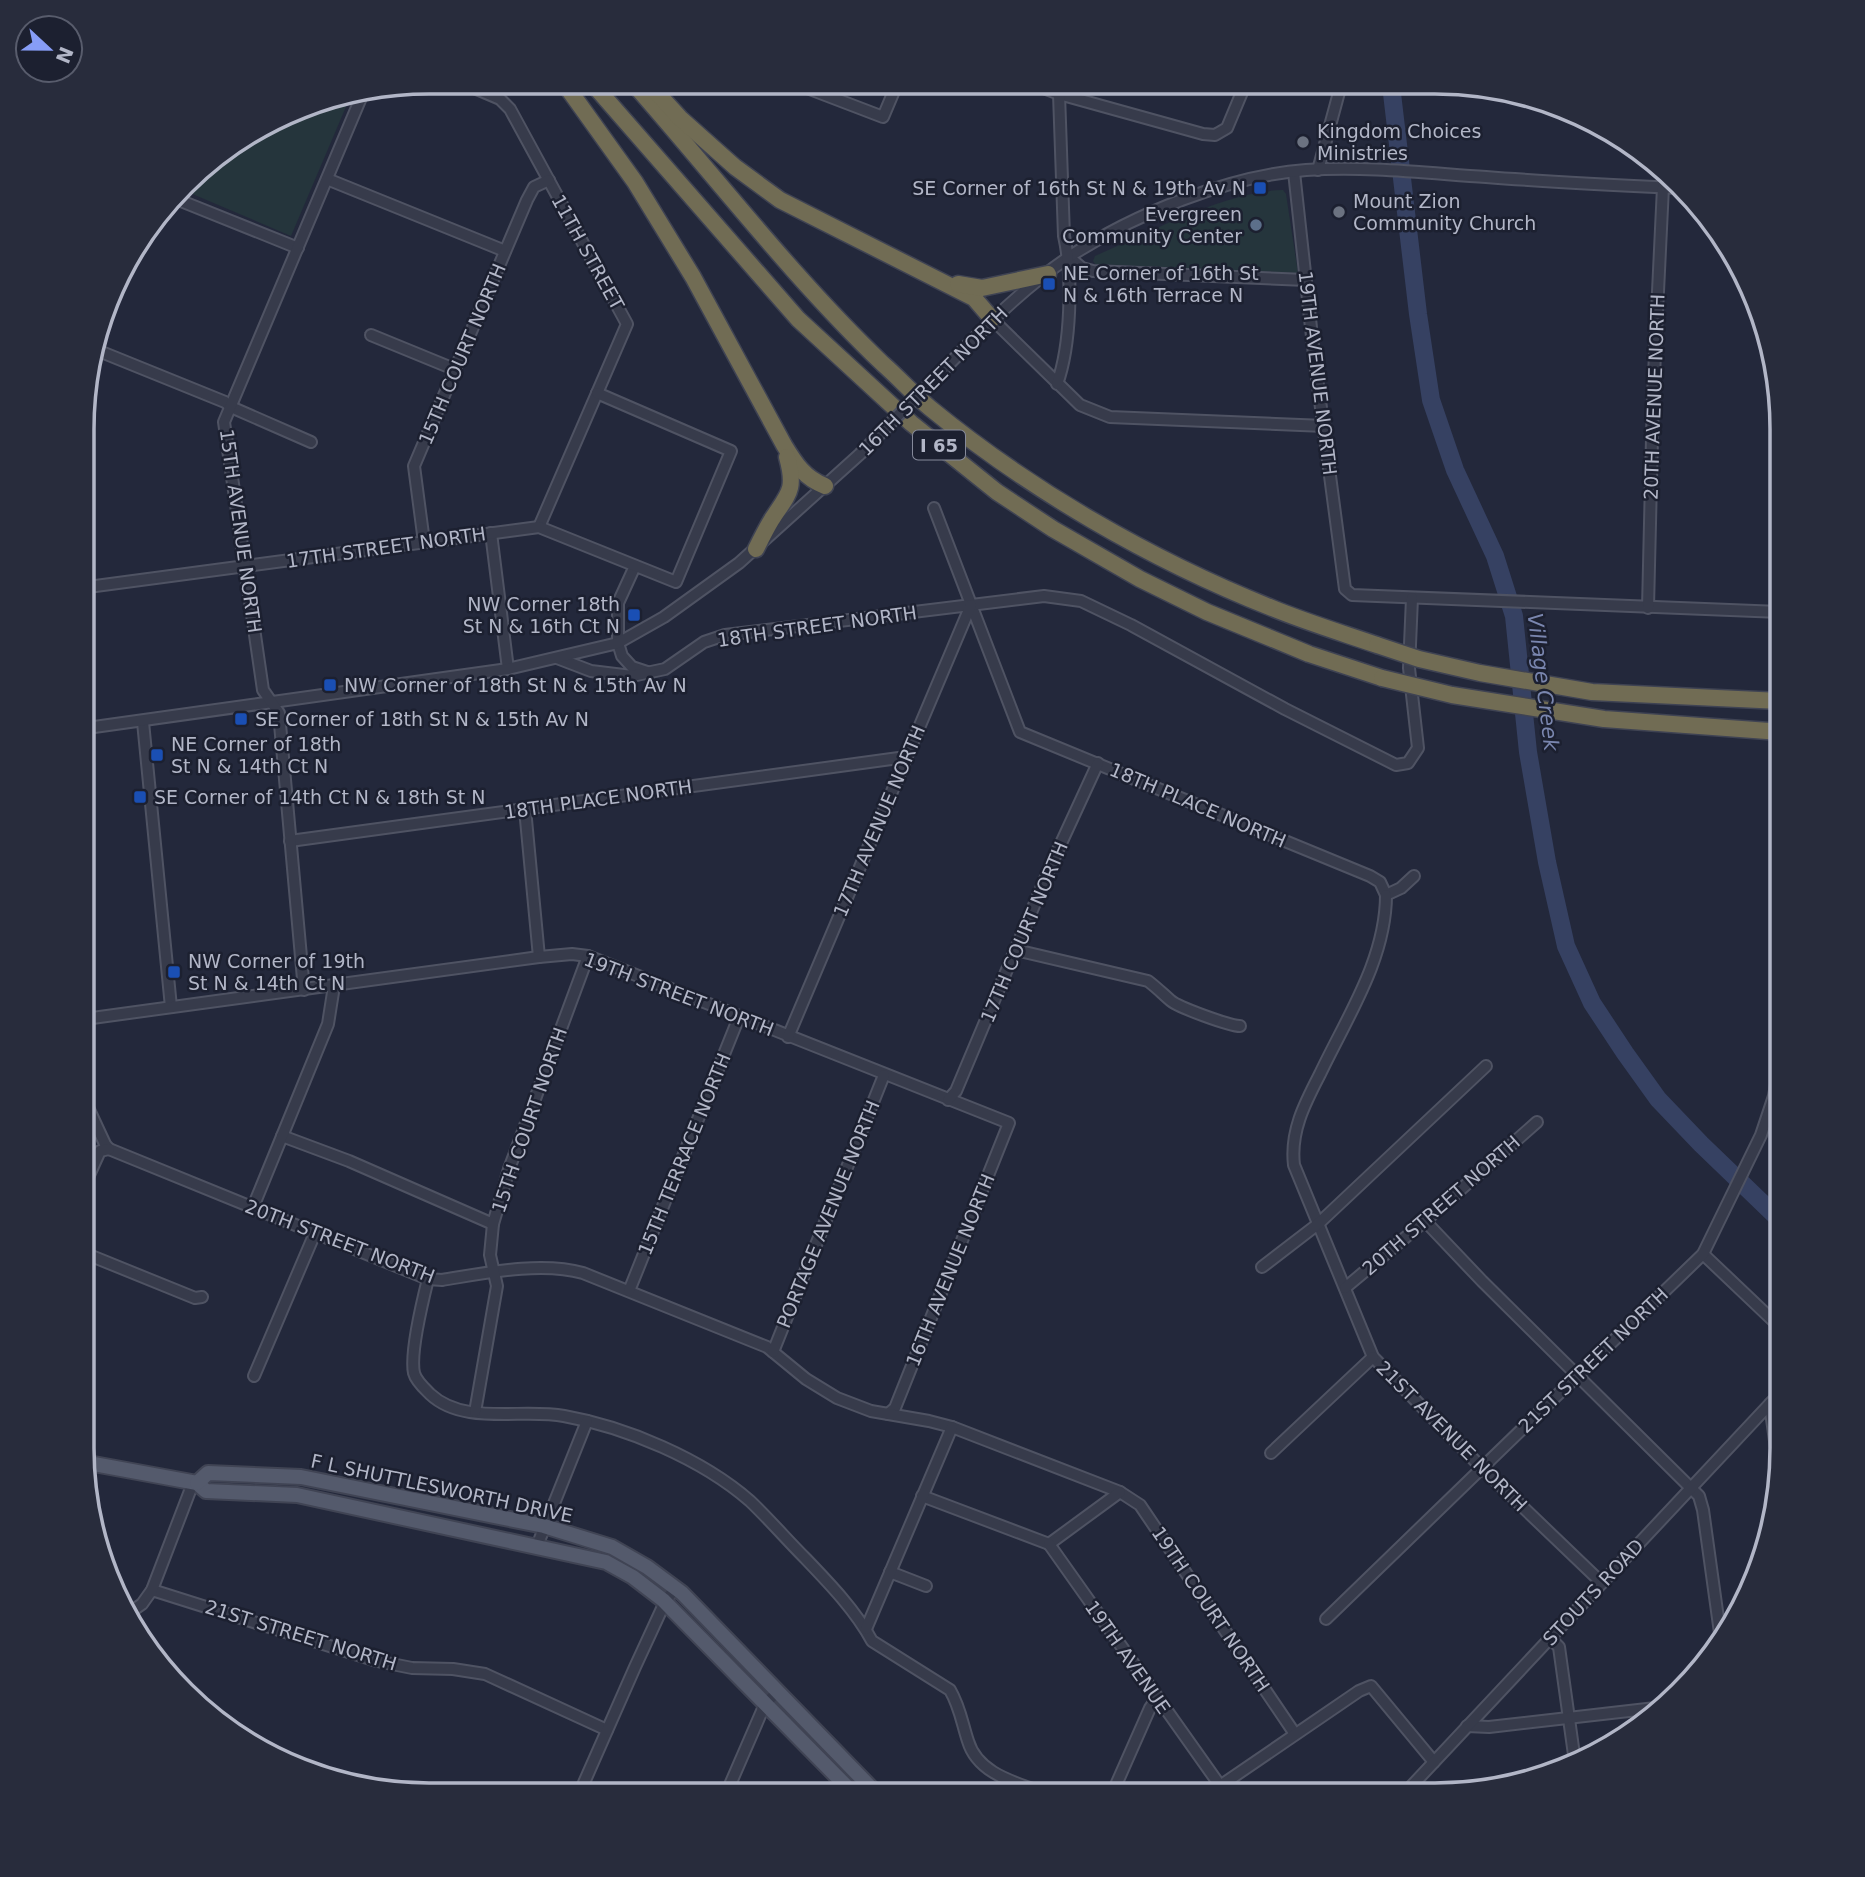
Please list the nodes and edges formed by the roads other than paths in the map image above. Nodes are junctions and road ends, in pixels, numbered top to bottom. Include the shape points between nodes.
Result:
1 (488, 94) edge
2 (572, 94) edge
3 (602, 94) edge
4 (642, 94) edge
5 (658, 94) edge
6 (823, 94) edge
7 (892, 94) edge
8 (1059, 94) joint
9 (1241, 94) edge
10 (1339, 94) edge
11 (359, 102) edge
12 (1318, 170) junction
13 (1294, 172) junction
14 (327, 179) junction
15 (549, 180) junction
16 (1663, 187) joint
17 (184, 202) edge
18 (298, 248) junction
19 (505, 251) junction
20 (1069, 257) junction
21 (923, 272) junction
22 (1048, 274) junction
23 (1306, 280) junction
24 (992, 319) junction
25 (371, 335) dead end
26 (103, 356) edge
27 (454, 369) junction
28 (1057, 384) junction
29 (597, 393) junction
30 (231, 407) junction
31 (1325, 426) junction
32 (311, 442) dead end
33 (784, 445) junction
34 (825, 486) junction
35 (934, 508) dead end
36 (539, 527) junction
37 (491, 533) junction
38 (424, 542) junction
39 (756, 550) junction
40 (245, 566) junction
41 (635, 566) junction
42 (94, 586) edge
43 (1412, 598) junction
44 (971, 605) junction
45 (1648, 608) junction
46 (1770, 612) edge
47 (618, 643) junction
48 (557, 659) junction
49 (508, 669) junction
50 (649, 673) junction
51 (1770, 700) edge
52 (273, 703) junction
53 (143, 722) junction
54 (94, 727) edge
55 (1770, 731) edge
56 (906, 757) junction
57 (1098, 763) junction
58 (525, 809) junction
59 (290, 841) junction
60 (1414, 876) dead end
61 (1386, 895) junction
62 (1016, 950) junction
63 (588, 956) junction
64 (539, 957) junction
65 (334, 986) junction
66 (304, 990) junction
67 (171, 1007) junction
68 (740, 1017) junction
69 (94, 1018) edge
70 (1240, 1026) dead end
71 (788, 1037) junction
72 (1486, 1066) dead end
73 (884, 1075) junction
74 (948, 1100) junction
75 (1770, 1108) edge
76 (94, 1120) edge
77 (1537, 1122) dead end
78 (1009, 1123) joint
79 (282, 1136) junction
80 (109, 1149) junction
81 (94, 1165) edge
82 (253, 1208) junction
83 (1425, 1221) junction
84 (493, 1224) junction
85 (1318, 1224) junction
86 (315, 1233) junction
87 (1703, 1254) junction
88 (94, 1257) edge
89 (1262, 1267) dead end
90 (495, 1272) junction
91 (428, 1279) junction
92 (1345, 1288) junction
93 (629, 1291) junction
94 (202, 1297) dead end
95 (1770, 1318) edge
96 (773, 1352) junction
97 (1373, 1357) junction
98 (1576, 1375) junction
99 (254, 1376) dead end
100 (1770, 1404) edge
101 (475, 1412) junction
102 (888, 1414) junction
103 (587, 1421) junction
104 (952, 1427) junction
105 (1271, 1453) dead end
106 (95, 1464) edge
107 (1482, 1468) junction
108 (195, 1483) junction
109 (1692, 1487) junction
110 (1120, 1492) junction
111 (922, 1496) junction
112 (544, 1527) junction
113 (1049, 1544) junction
114 (537, 1546) junction
115 (890, 1572) junction
116 (1602, 1583) junction
117 (926, 1586) dead end
118 (675, 1588) junction
119 (152, 1590) junction
120 (665, 1602) junction
121 (136, 1609) edge
122 (1326, 1619) dead end
123 (1719, 1626) edge
124 (866, 1629) junction
125 (1550, 1638) junction
126 (777, 1692) junction
127 (1157, 1698) junction
128 (765, 1704) junction
129 (1644, 1709) edge
130 (1569, 1717) junction
131 (1467, 1726) junction
132 (607, 1730) junction
133 (1295, 1734) junction
134 (1574, 1753) edge
135 (1434, 1762) junction
136 (584, 1783) edge
137 (731, 1783) edge
138 (843, 1783) edge
139 (866, 1783) edge
140 (1018, 1783) edge
141 (1117, 1783) edge
142 (1218, 1783) edge
143 (1232, 1783) edge
144 (1419, 1783) edge

1 - 15 street, 11TH STREET via 510,109
2 - 33 highway via 642,194 693,278
3 - 55 highway, I 65, bridge via 798,319 911,423 998,492 1129,573 1207,612 1382,678 1452,695 1604,719
4 - 51 highway, I 65, bridge via 771,247 929,407 1073,509 1142,548 1271,608 1419,660 1592,692
5 - 21 highway via 735,167 780,200
6 - 7 street via 883,117
8 - 9 street via 1215,135 1227,128
8 - 20 street via 1064,236
10 - 12 street
11 - 14 street, 15TH AVENUE NORTH
12 - 13 street, 16TH STREET NORTH
12 - 16 street, 16TH STREET NORTH via 1377,169
13 - 20 street, 16TH STREET NORTH via 1194,196 1139,218
13 - 23 street, 19TH AVENUE NORTH
14 - 18 street, 15TH AVENUE NORTH
14 - 19 street
15 - 19 street, 15TH COURT NORTH via 534,187
15 - 29 street, 11TH STREET via 627,324
16 - 45 street, 20TH AVENUE NORTH
17 - 18 street
18 - 30 street, 15TH AVENUE NORTH
19 - 27 street, 15TH COURT NORTH
20 - 22 street, 16TH STREET NORTH
20 - 23 street via 1093,271
20 - 28 street via 1065,363
21 - 22 highway via 982,288
21 - 24 highway via 974,298
22 - 24 street, 16TH STREET NORTH
23 - 31 street, 19TH AVENUE NORTH
24 - 28 street
24 - 34 street, 16TH STREET NORTH, bridge
25 - 27 street
26 - 30 street
27 - 38 street, 15TH COURT NORTH via 414,466
28 - 31 street via 1080,405 1110,417
29 - 36 street
29 - 41 street, 17TH STREET NORTH via 731,452 676,582
30 - 32 street
30 - 40 street, 15TH AVENUE NORTH via 225,422
31 - 43 street, 19TH AVENUE NORTH via 1345,589 1352,595
33 - 34 highway via 801,471
33 - 39 highway via 791,473 790,494
34 - 39 street, 16TH STREET NORTH
35 - 44 street
36 - 37 street, 17TH STREET NORTH
36 - 41 street, 17TH STREET NORTH
37 - 38 street, 17TH STREET NORTH
37 - 49 street
38 - 40 street, 17TH STREET NORTH
39 - 47 street, 16TH STREET NORTH via 703,591
40 - 42 street, 17TH STREET NORTH
40 - 52 street, 15TH AVENUE NORTH via 262,691
41 - 47 street via 618,603
43 - 44 street, 18TH STREET NORTH via 1409,668 1418,748 1408,763 1396,765 1081,601 1044,597
43 - 45 street
44 - 50 street, 18TH STREET NORTH via 725,635 704,642 665,669
44 - 56 street, 17TH AVENUE NORTH
44 - 57 street, 18TH PLACE NORTH via 1020,732
45 - 46 street
47 - 48 street, 16TH STREET NORTH
47 - 50 street via 632,667
48 - 49 street
48 - 50 street, 18TH STREET NORTH via 591,671 632,676
49 - 52 street
52 - 53 street
52 - 59 street, 15TH AVENUE NORTH via 279,713
53 - 54 street
53 - 67 street
56 - 58 street, 18TH PLACE NORTH
56 - 71 street, 17TH AVENUE NORTH
57 - 61 street, 18TH PLACE NORTH via 1370,876 1380,882
57 - 62 street, 17TH COURT NORTH
58 - 59 street, 18TH PLACE NORTH
58 - 64 street
59 - 66 street, 15TH AVENUE NORTH
60 - 61 street
61 - 85 street, 21ST AVENUE NORTH via 1376,958 1299,1116 1293,1156
62 - 70 street via 1148,981 1171,1001
62 - 74 street, 17TH COURT NORTH
63 - 64 street, 19TH STREET NORTH
63 - 68 street, 19TH STREET NORTH
63 - 84 street, 15TH COURT NORTH
64 - 65 street, 19TH STREET NORTH
65 - 66 street, 19TH STREET NORTH
65 - 79 street via 328,1024
66 - 67 street, 19TH STREET NORTH
67 - 69 street, 19TH STREET NORTH
68 - 71 street, 19TH STREET NORTH
68 - 93 street, 15TH TERRACE NORTH
71 - 73 street, 19TH STREET NORTH
72 - 85 street
73 - 74 street, 19TH STREET NORTH
73 - 96 street, PORTAGE AVENUE NORTH
74 - 78 street, 19TH STREET NORTH
75 - 87 street, 21ST STREET NORTH
76 - 80 street
77 - 83 street, 20TH STREET NORTH
78 - 102 street, 16TH AVENUE NORTH via 895,1408
79 - 82 street
79 - 84 street
80 - 81 street via 100,1151
80 - 82 street, 20TH STREET NORTH
82 - 86 street, 20TH STREET NORTH
83 - 92 street, 20TH STREET NORTH
83 - 98 street
84 - 90 street, 15TH COURT NORTH via 490,1255
85 - 89 street
85 - 92 street, 21ST AVENUE NORTH
86 - 91 street, 20TH STREET NORTH
86 - 99 street
87 - 95 street
87 - 98 street, 21ST STREET NORTH
88 - 94 street
90 - 91 street, 20TH STREET NORTH
90 - 93 street, 20TH STREET NORTH via 572,1270
90 - 101 street, 15TH COURT NORTH via 497,1286
91 - 101 street via 414,1373 439,1402
92 - 97 street, 21ST AVENUE NORTH
93 - 96 street, 20TH STREET NORTH
96 - 102 street, 20TH STREET NORTH via 828,1393
97 - 105 street
97 - 107 street, 21ST AVENUE NORTH
98 - 107 street, 21ST STREET NORTH
98 - 109 street
100 - 109 street, STOUTS ROAD
101 - 103 street via 561,1415
102 - 104 street, 20TH STREET NORTH
103 - 112 street
103 - 124 street via 643,1438 721,1479 819,1572
104 - 110 street, 20TH STREET NORTH
104 - 111 street
106 - 108 main road, F L SHUTTLESWORTH DRIVE
107 - 116 street, 21ST AVENUE NORTH
107 - 122 street, 21ST STREET NORTH
108 - 112 main road, F L SHUTTLESWORTH DRIVE via 208,1473 301,1477
108 - 114 main road, F L SHUTTLESWORTH DRIVE via 206,1491 297,1495
108 - 119 street
109 - 116 street, STOUTS ROAD
109 - 123 street via 1703,1510
110 - 113 street
110 - 133 street, 19TH COURT NORTH via 1140,1505
111 - 113 street
111 - 115 street
112 - 114 street
112 - 118 main road, F L SHUTTLESWORTH DRIVE via 611,1547 648,1566
113 - 127 street, 19TH AVENUE
114 - 120 main road, F L SHUTTLESWORTH DRIVE via 606,1562
115 - 117 street
115 - 124 street
116 - 125 street, STOUTS ROAD
118 - 120 street
118 - 126 main road, F L SHUTTLESWORTH DRIVE
119 - 121 street
119 - 132 street, 21ST STREET NORTH via 377,1661 485,1674
120 - 128 main road, F L SHUTTLESWORTH DRIVE
120 - 132 street
124 - 140 street via 872,1641 950,1690 969,1745 990,1772
125 - 130 street via 1559,1647
125 - 131 street, STOUTS ROAD
126 - 128 street
126 - 139 main road, F L SHUTTLESWORTH DRIVE
127 - 141 street
127 - 142 street, 19TH AVENUE
128 - 137 street
128 - 138 main road, F L SHUTTLESWORTH DRIVE
129 - 130 street
130 - 131 street
130 - 134 street
131 - 135 street, STOUTS ROAD
132 - 136 street
133 - 135 street via 1371,1686
133 - 143 street
135 - 144 street, STOUTS ROAD

